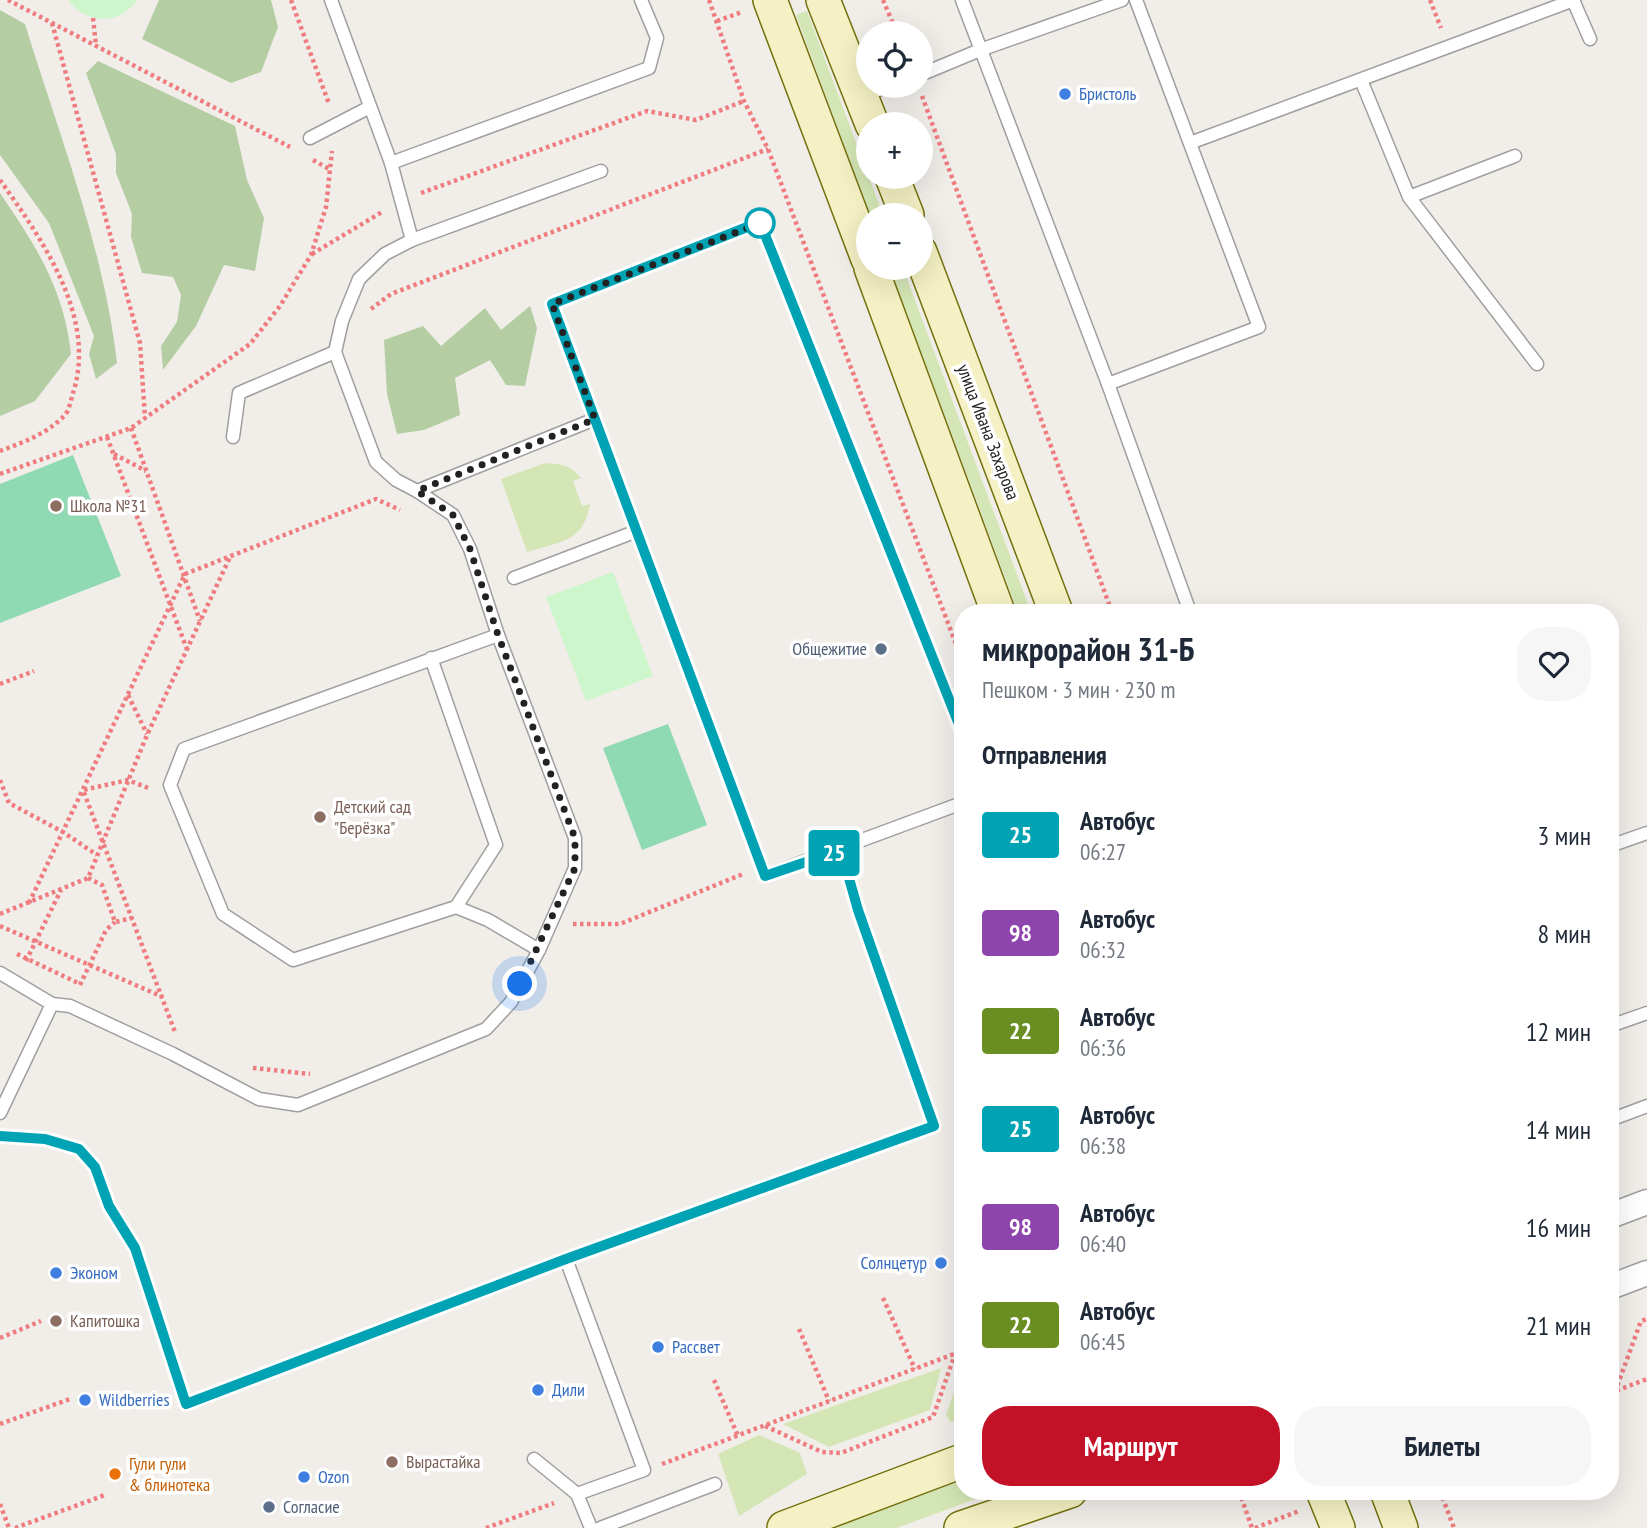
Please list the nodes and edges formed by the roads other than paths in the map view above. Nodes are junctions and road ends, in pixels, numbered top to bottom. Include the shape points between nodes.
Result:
1 (331, 0) edge
2 (641, 0) edge
3 (771, 0) edge
4 (823, 0) edge
5 (961, 0) edge
6 (1122, 0) edge
7 (1136, 0) edge
8 (1573, 0) edge
9 (1590, 39) dead end
10 (979, 50) junction
11 (933, 69) edge
12 (1361, 79) junction
13 (874, 102) edge
14 (370, 107) junction
15 (310, 138) dead end
16 (1190, 143) junction
17 (1514, 156) dead end
18 (391, 163) junction
19 (601, 171) dead end
20 (1409, 197) junction
21 (856, 227) edge
22 (412, 240) junction
23 (875, 280) edge
24 (931, 280) edge
25 (335, 352) junction
26 (1537, 365) dead end
27 (1108, 384) junction
28 (595, 419) junction
29 (233, 436) dead end
30 (417, 491) junction
31 (637, 531) junction
32 (514, 579) dead end
33 (995, 604) edge
34 (1053, 604) edge
35 (1187, 604) edge
36 (498, 635) junction
37 (431, 658) junction
38 (954, 712) edge
39 (954, 806) edge
40 (1647, 833) edge
41 (1619, 843) edge
42 (841, 850) junction
43 (456, 907) junction
44 (539, 950) junction
45 (0, 973) edge
46 (52, 1004) junction
47 (1647, 1013) edge
48 (1619, 1023) edge
49 (1647, 1106) edge
50 (0, 1113) edge
51 (1619, 1117) edge
52 (0, 1136) edge
53 (1647, 1202) edge
54 (1619, 1213) edge
55 (566, 1259) junction
56 (1647, 1273) edge
57 (1619, 1284) edge
58 (534, 1460) dead end
59 (954, 1464) edge
60 (715, 1484) dead end
61 (577, 1494) junction
62 (1043, 1500) edge
63 (1327, 1500) edge
64 (1390, 1500) edge
65 (591, 1528) edge
66 (600, 1528) edge
67 (784, 1528) edge
68 (961, 1528) edge
69 (1338, 1528) edge
70 (1401, 1528) edge

1 - 14 lane
2 - 18 lane via 657,38 649,68
3 - 21 main road
4 - 13 main road
5 - 10 lane
6 - 10 lane
7 - 16 lane
8 - 9 lane
8 - 12 lane
10 - 11 lane
10 - 27 lane
12 - 16 lane
12 - 20 lane
14 - 15 lane
14 - 18 lane
16 - 27 lane via 1259,327
17 - 20 lane
18 - 22 lane
19 - 22 lane
20 - 26 lane
22 - 25 lane via 385,254 359,279
23 - 33 main road
24 - 34 main road, улица Ивана Захарова
25 - 29 lane via 239,393
25 - 30 lane via 376,462
27 - 35 lane
28 - 30 lane
28 - 31 lane
28 - 38 lane via 552,304 760,222
30 - 36 lane via 453,515 470,549
31 - 32 lane
31 - 42 lane via 765,876
36 - 37 lane
36 - 44 lane via 575,838 575,868
37 - 43 lane via 496,845
37 - 43 lane via 184,749 170,785 223,914 293,960
39 - 42 lane
40 - 41 lane
42 - 55 lane via 934,1126
43 - 44 lane
44 - 46 lane via 511,1002 486,1029 298,1105 259,1099 70,1006
45 - 46 lane
46 - 50 lane
47 - 48 lane
49 - 51 lane
52 - 55 lane via 45,1139 79,1149 95,1167 109,1206 135,1248 186,1404
53 - 54 street
55 - 61 lane via 645,1470
56 - 57 street
58 - 61 lane
59 - 67 main road
60 - 66 lane
61 - 65 lane
62 - 68 main road
63 - 69 main road
64 - 70 main road

